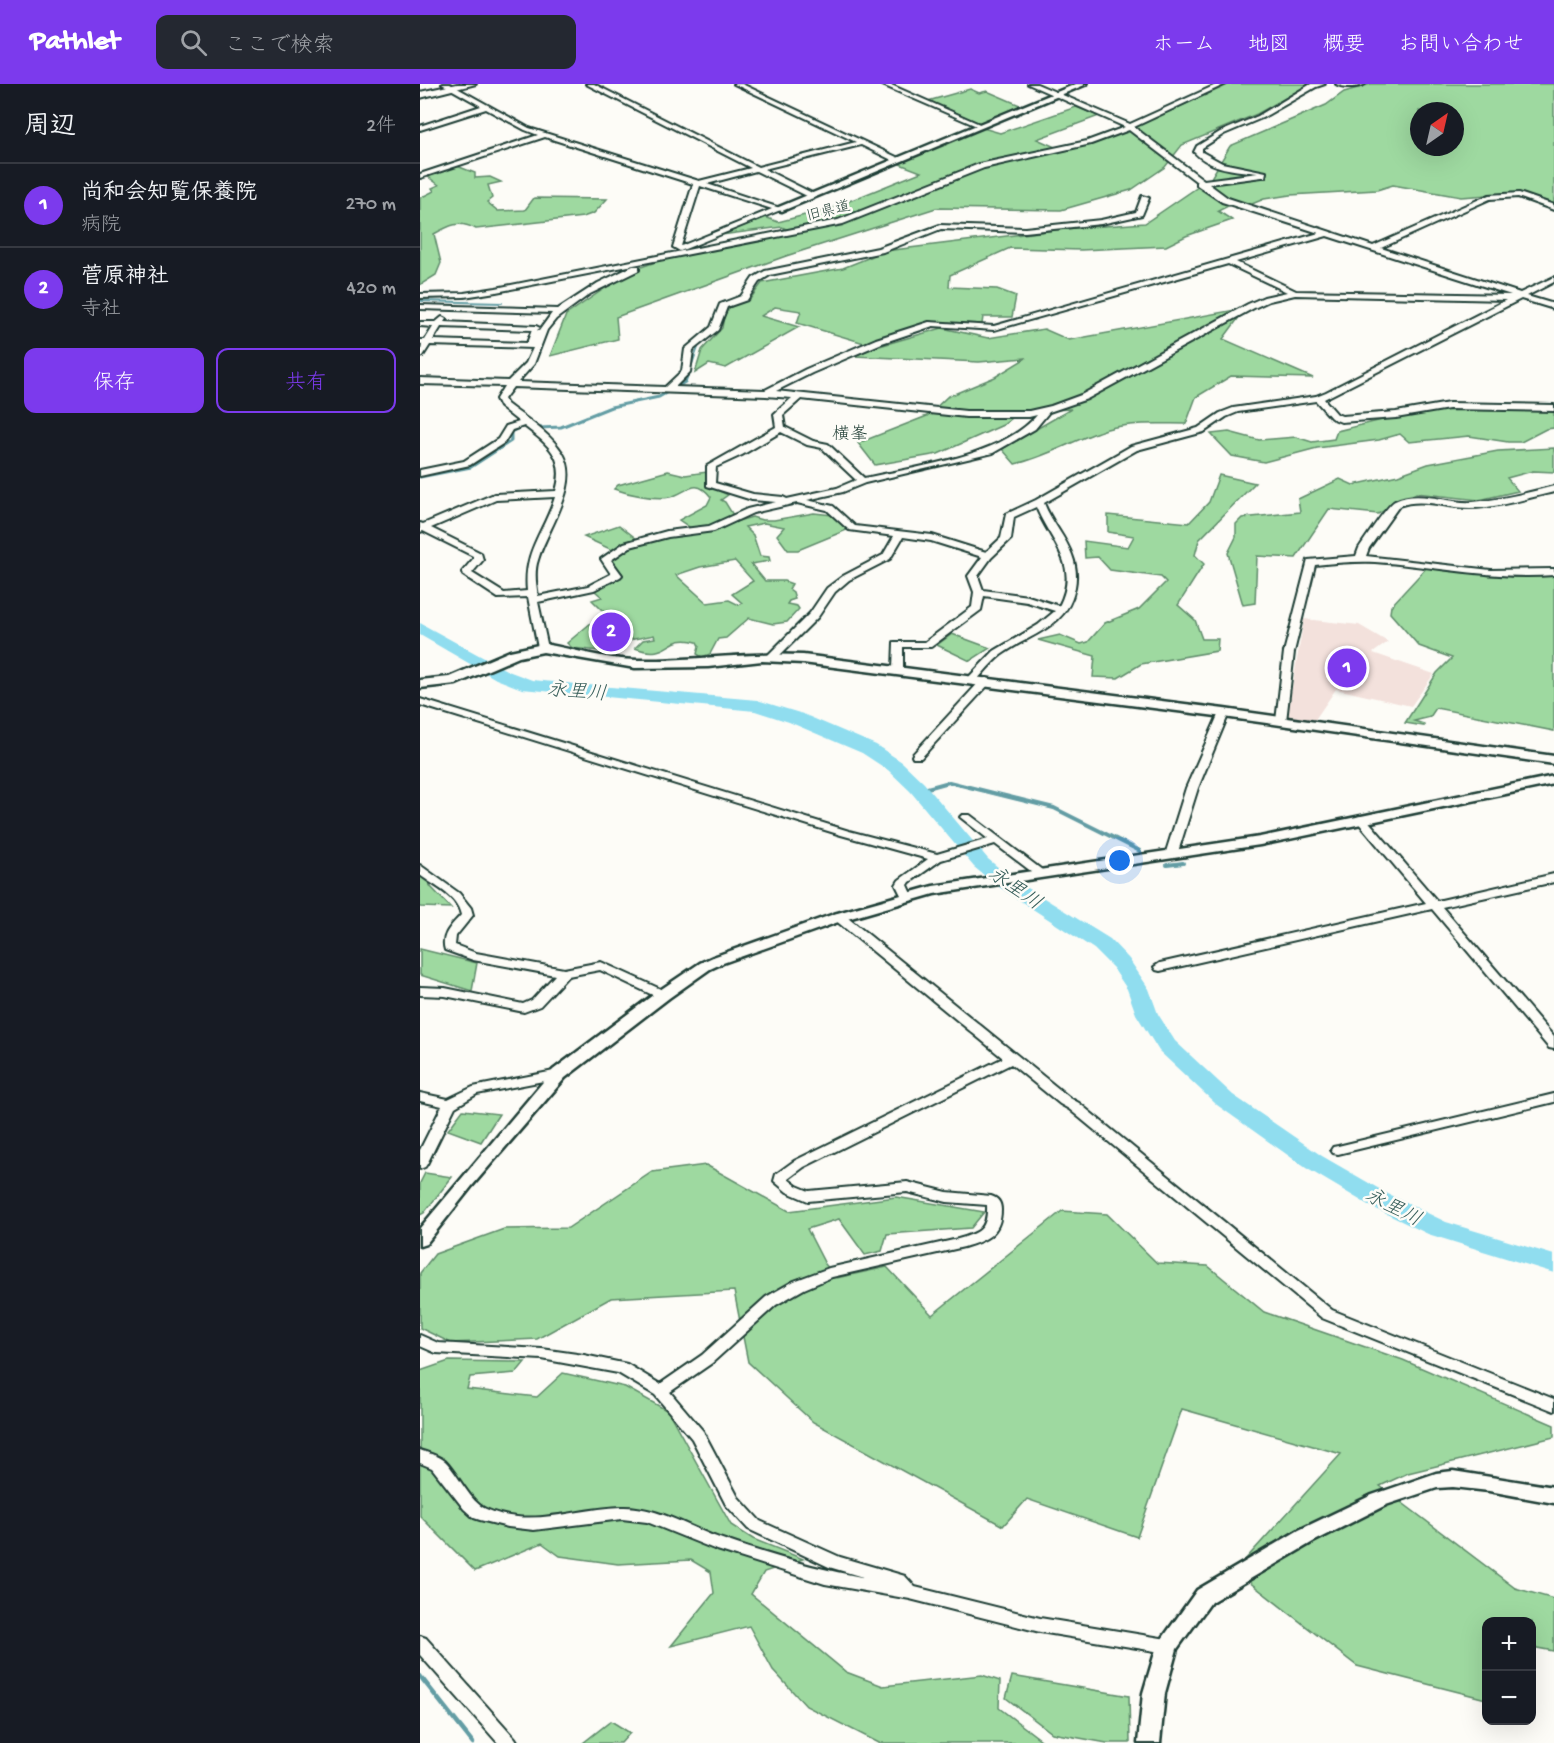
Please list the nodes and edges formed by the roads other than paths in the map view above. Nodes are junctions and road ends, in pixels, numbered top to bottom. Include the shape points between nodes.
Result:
1 (471, 84) edge
2 (589, 84) edge
3 (737, 84) edge
4 (883, 84) edge
5 (1031, 84) edge
6 (1083, 84) edge
7 (1223, 84) edge
8 (1322, 84) edge
9 (1339, 84) edge
10 (1362, 84) edge
11 (448, 86) edge
12 (420, 95) edge
13 (1057, 95) junction
14 (486, 107) junction
15 (981, 126) junction
16 (1130, 127) junction
17 (420, 128) edge
18 (544, 135) junction
19 (861, 142) junction
20 (899, 160) junction
21 (756, 169) junction
22 (420, 176) edge
23 (1200, 183) junction
24 (697, 184) junction
25 (811, 196) junction
26 (1145, 198) dead end
27 (1554, 208) edge
28 (779, 209) junction
29 (1325, 234) junction
30 (680, 249) junction
31 (1372, 249) junction
32 (657, 259) junction
33 (1230, 262) junction
34 (1554, 279) edge
35 (1295, 293) junction
36 (420, 296) edge
37 (1517, 297) junction
38 (420, 307) edge
39 (1554, 307) edge
40 (448, 308) junction
41 (549, 311) junction
42 (560, 311) junction
43 (420, 324) edge
44 (438, 325) junction
45 (536, 328) junction
46 (424, 343) edge
47 (420, 354) edge
48 (420, 381) edge
49 (509, 384) junction
50 (672, 389) junction
51 (766, 393) junction
52 (799, 397) junction
53 (1318, 398) junction
54 (1554, 408) edge
55 (1045, 411) junction
56 (524, 423) junction
57 (781, 428) junction
58 (420, 473) edge
59 (862, 481) junction
60 (1554, 489) edge
61 (562, 494) junction
62 (794, 501) junction
63 (1039, 502) junction
64 (421, 527) edge
65 (899, 535) junction
66 (988, 556) junction
67 (1360, 559) junction
68 (1554, 572) edge
69 (979, 592) junction
70 (533, 597) junction
71 (1063, 610) junction
72 (543, 648) junction
73 (772, 657) junction
74 (898, 669) junction
75 (972, 679) junction
76 (987, 681) junction
77 (420, 684) edge
78 (420, 702) edge
79 (1224, 713) junction
80 (1281, 721) junction
81 (917, 756) dead end
82 (1554, 760) edge
83 (1554, 780) edge
84 (966, 817) dead end
85 (1361, 819) junction
86 (993, 841) junction
87 (1171, 855) junction
88 (937, 858) junction
89 (420, 869) edge
90 (1036, 874) junction
91 (1554, 878) edge
92 (907, 896) junction
93 (1436, 905) junction
94 (839, 917) junction
95 (1160, 967) dead end
96 (564, 973) junction
97 (420, 991) edge
98 (663, 995) junction
99 (1554, 1045) edge
100 (1013, 1058) junction
101 (559, 1074) junction
102 (420, 1097) edge
103 (1554, 1098) edge
104 (450, 1104) junction
105 (1338, 1150) dead end
106 (420, 1164) edge
107 (420, 1240) edge
108 (420, 1340) edge
109 (660, 1391) junction
110 (1554, 1405) edge
111 (420, 1456) edge
112 (1554, 1495) edge
113 (910, 1592) junction
114 (420, 1643) edge
115 (1167, 1646) junction
116 (509, 1743) edge
117 (1149, 1743) edge

1 - 11 main road
2 - 21 street
3 - 19 street
4 - 15 street
5 - 13 street
6 - 13 street
7 - 16 street, 旧県道
8 - 23 street via 1199,147 1200,155 1211,162 1262,175
9 - 10 street
11 - 12 main road
11 - 14 street
13 - 15 street
13 - 16 street
14 - 17 street
14 - 18 street
15 - 20 street
16 - 23 street
16 - 32 street, 旧県道 via 1089,143 982,166 840,222
18 - 22 street
18 - 24 street
19 - 20 street
19 - 21 street
20 - 25 street
21 - 24 street
21 - 25 street
23 - 29 street via 1234,204
24 - 28 street
24 - 30 street via 676,247
25 - 28 street
26 - 50 street via 1139,213 1118,220 1018,230 940,226 880,250 768,273 756,280 744,298 723,306 715,328 689,349 686,372
27 - 31 street via 1519,195 1489,196
28 - 30 street
29 - 31 street
29 - 33 street
30 - 32 street
31 - 37 street
32 - 36 street, 旧県道 via 464,295
32 - 42 street via 618,275
33 - 35 street
33 - 51 street via 994,328 932,324 869,345
34 - 37 street
35 - 37 street
35 - 55 street via 1251,306 1084,397
37 - 39 street
37 - 53 street
38 - 40 street
40 - 41 street
40 - 44 street
41 - 42 street
41 - 45 street
42 - 49 street via 547,324 533,359
43 - 44 street
44 - 45 street
44 - 46 street
45 - 46 street via 530,346
46 - 47 street
48 - 49 street
49 - 50 street
49 - 56 street via 501,402
50 - 51 street
51 - 52 street
52 - 55 street via 985,415
52 - 57 street via 778,414
53 - 54 street via 1341,419 1449,406
53 - 63 street via 1236,410 1201,430 1134,448
55 - 59 street via 1032,427 990,451
56 - 58 street via 509,428 501,441 467,463
56 - 61 street via 559,451 563,461
57 - 59 street via 825,446
57 - 62 street via 734,458 712,466 710,484 752,497
59 - 62 street
60 - 67 street via 1470,505 1406,500 1396,504
61 - 64 street via 494,497
61 - 70 street via 535,552 531,569
62 - 65 street via 830,508 852,528
62 - 70 street via 750,511 711,529 667,534 627,545 606,559 617,575 591,588
63 - 66 street via 1009,516 1006,539
63 - 71 street via 1043,517 1065,548 1070,564 1071,585
64 - 70 street via 478,555 468,575 497,594
65 - 66 street via 932,538
65 - 73 street via 887,557 831,590 814,615
66 - 69 street via 973,576
67 - 68 street via 1497,573
67 - 80 street via 1311,562 1289,652
69 - 71 street via 1028,599
69 - 74 street via 977,608 927,645 898,644
70 - 72 street
71 - 75 street via 1039,630 1000,651
72 - 73 street via 635,664
72 - 77 street via 515,654 451,681
73 - 74 street
74 - 75 street
75 - 76 street
76 - 79 street
76 - 81 street
78 - 88 street
79 - 80 street
79 - 87 street via 1192,788
80 - 82 street
83 - 85 street
84 - 86 street
85 - 87 street
85 - 93 street
86 - 88 street
86 - 90 street
87 - 90 street
88 - 92 street via 905,880 902,885
89 - 96 street via 467,909 467,915 450,936 449,947 473,956
90 - 92 street
91 - 93 street
92 - 94 street
93 - 95 street
93 - 99 street
94 - 98 street via 718,960
94 - 100 street
96 - 97 street via 542,997 524,1008 445,992
96 - 98 street via 601,966
98 - 101 street
100 - 109 street via 799,1164 781,1177 792,1189 808,1196 907,1187 947,1197 983,1198 994,1205 994,1221 988,1230 960,1244 829,1273 799,1285 771,1301 707,1359
100 - 110 street via 1327,1314
101 - 104 street via 473,1091
101 - 107 street
102 - 104 street
103 - 105 street
104 - 106 street
108 - 109 street via 436,1348 584,1359 622,1368
109 - 113 street via 698,1435 732,1501 754,1525 835,1562 899,1581
111 - 113 street via 438,1464 480,1514 534,1524 622,1513 649,1516 720,1545 825,1577
112 - 115 street via 1453,1479 1379,1500 1306,1536 1204,1596
113 - 115 street via 1040,1625
114 - 116 street
115 - 117 street via 1154,1694

